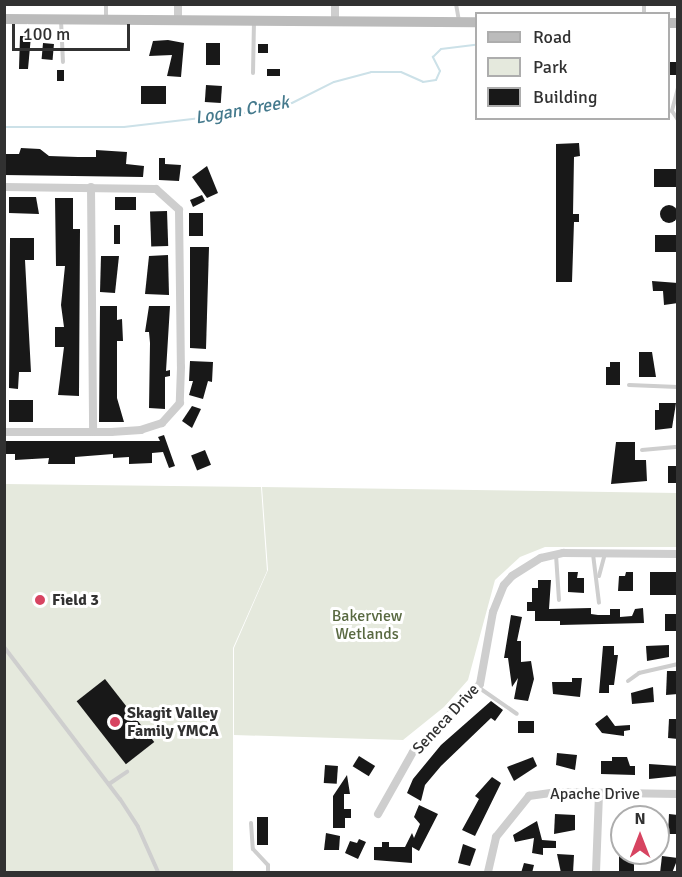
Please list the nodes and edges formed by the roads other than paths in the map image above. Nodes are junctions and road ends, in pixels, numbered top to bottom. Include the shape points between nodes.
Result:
1 (106, 4) edge
2 (178, 4) edge
3 (335, 4) edge
4 (456, 4) edge
5 (4, 19) edge
6 (61, 19) junction
7 (106, 19) junction
8 (178, 20) junction
9 (254, 21) junction
10 (335, 22) junction
11 (459, 22) junction
12 (475, 22) edge
13 (63, 62) dead end
14 (254, 73) dead end
15 (678, 88) edge
16 (678, 120) edge
17 (4, 187) edge
18 (91, 187) junction
19 (628, 385) dead end
20 (678, 387) edge
21 (4, 432) edge
22 (93, 432) junction
23 (678, 447) edge
24 (642, 450) dead end
25 (593, 553) junction
26 (605, 553) junction
27 (678, 554) edge
28 (556, 555) junction
29 (599, 577) junction
30 (559, 600) dead end
31 (599, 603) dead end
32 (4, 647) edge
33 (678, 664) edge
34 (628, 681) dead end
35 (478, 686) junction
36 (518, 714) dead end
37 (127, 772) dead end
38 (109, 784) junction
39 (599, 794) junction
40 (678, 794) edge
41 (378, 814) dead end
42 (251, 823) dead end
43 (158, 873) edge
44 (268, 873) edge
45 (488, 873) edge
46 (596, 873) edge

1 - 7 lane
2 - 8 street
3 - 10 street
4 - 11 lane
5 - 6 main road
6 - 7 main road
6 - 13 lane
7 - 8 main road
8 - 9 main road
9 - 10 main road
9 - 14 lane
10 - 11 main road
11 - 12 main road
15 - 16 lane via 672,111
17 - 18 street
18 - 22 street
18 - 22 street via 156,189 179,210 180,403 162,423 141,430
19 - 20 lane
21 - 22 street
23 - 24 lane
25 - 26 street, Seneca Drive
25 - 28 street, Seneca Drive
25 - 29 lane
26 - 27 street, Seneca Drive
26 - 29 lane
28 - 30 lane
28 - 35 street, Seneca Drive via 524,567 504,585 493,612
29 - 31 lane
32 - 38 lane
33 - 34 lane via 639,673
35 - 36 lane
35 - 41 street, Seneca Drive via 413,752
37 - 38 lane
38 - 43 lane via 138,827
39 - 40 street, Apache Drive
39 - 45 street, Apache Drive via 556,792 529,796 496,837
39 - 46 street
42 - 44 lane via 253,849 268,864

